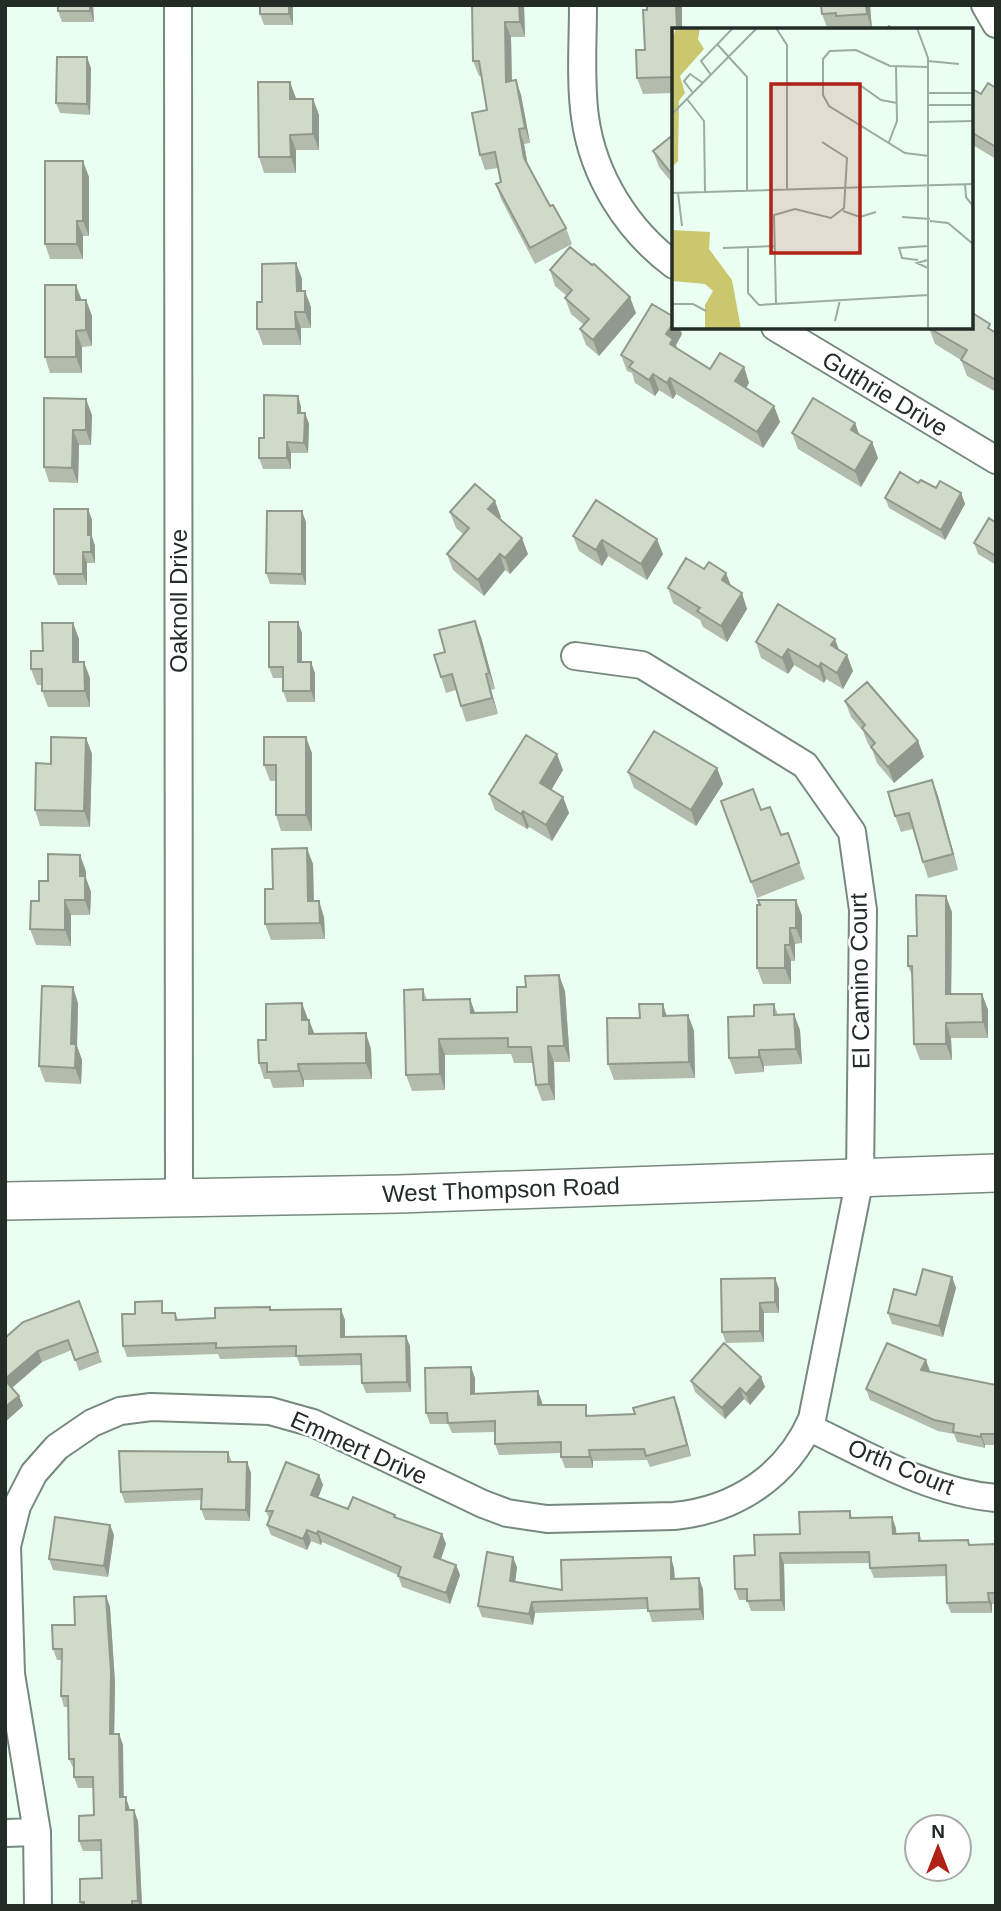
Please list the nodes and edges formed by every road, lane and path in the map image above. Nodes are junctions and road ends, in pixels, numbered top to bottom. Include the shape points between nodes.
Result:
1 (178, 5) edge
2 (583, 5) edge
3 (985, 5) edge
4 (996, 24) edge
5 (672, 263) edge
6 (778, 329) edge
7 (996, 460) edge
8 (575, 656) dead end
9 (996, 1173) edge
10 (860, 1178) junction
11 (179, 1198) junction
12 (5, 1201) edge
13 (808, 1427) junction
14 (996, 1498) edge
15 (37, 1832) junction
16 (5, 1833) edge
17 (38, 1906) edge

1 - 11 street, Oaknoll Drive
2 - 5 street via 584,108 596,161 626,217
3 - 4 street
6 - 7 street, Guthrie Drive
8 - 10 street, El Camino Court via 642,665 805,765 852,832 863,910
9 - 10 main road, West Thompson Road
10 - 11 main road, West Thompson Road
10 - 13 street, Emmert Drive via 818,1398
11 - 12 main road, West Thompson Road
13 - 14 street, Orth Court via 925,1482
13 - 15 street, Emmert Drive via 780,1468 757,1488 725,1505 690,1515 547,1519 522,1517 483,1504 313,1423 270,1411 151,1407 120,1411 92,1423 57,1447 34,1474 17,1506 8,1541 11,1674
15 - 16 street
15 - 17 street, Emmert Drive

